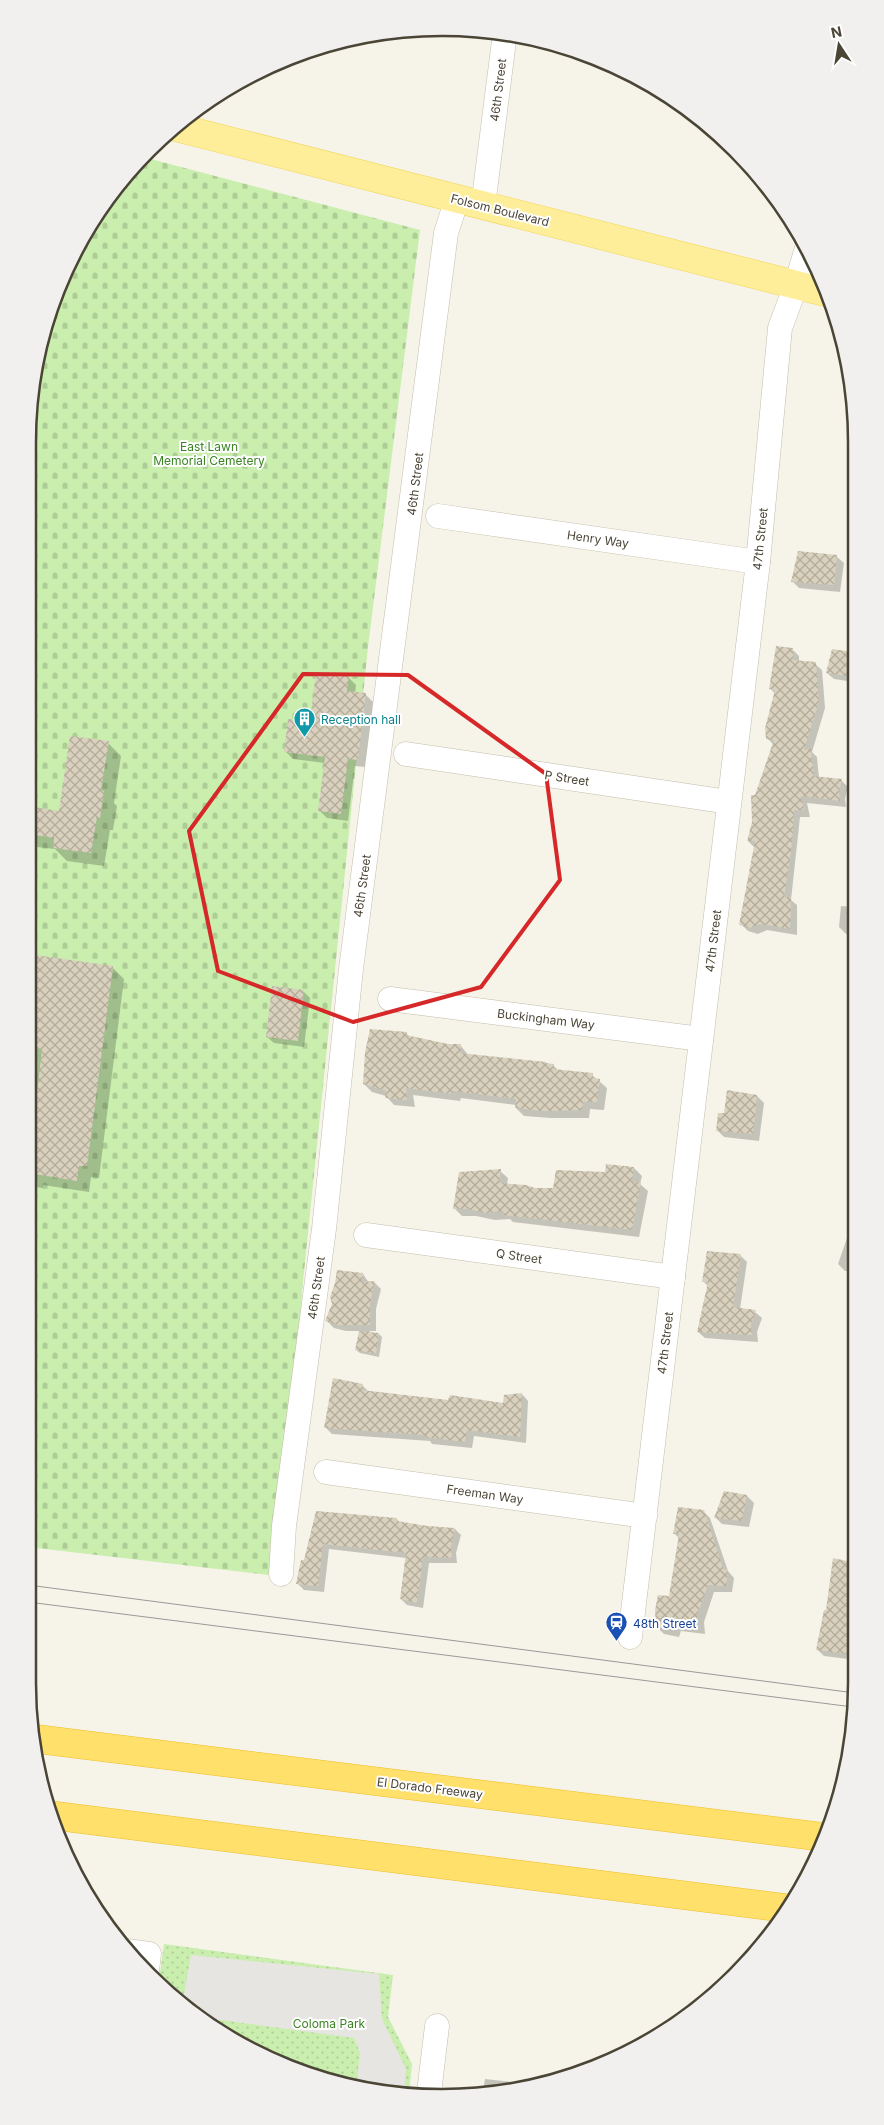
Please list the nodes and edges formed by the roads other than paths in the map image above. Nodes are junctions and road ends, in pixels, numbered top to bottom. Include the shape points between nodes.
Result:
1 (504, 41) edge
2 (184, 129) edge
3 (457, 199) junction
4 (483, 206) junction
5 (803, 258) edge
6 (796, 285) junction
7 (818, 291) edge
8 (438, 516) dead end
9 (758, 562) junction
10 (406, 754) dead end
11 (729, 802) junction
12 (390, 999) dead end
13 (701, 1039) junction
14 (366, 1235) dead end
15 (673, 1277) junction
16 (326, 1472) dead end
17 (645, 1516) junction
18 (281, 1574) dead end
19 (630, 1637) dead end
20 (41, 1739) edge
21 (60, 1817) edge
22 (817, 1837) edge
23 (779, 1907) edge
24 (437, 2026) dead end
25 (430, 2089) edge

1 - 4 street, 46th Street
2 - 3 main road, Folsom Boulevard
3 - 4 main road, Folsom Boulevard
3 - 18 street, 46th Street via 446,233 350,969 324,1229 284,1526
4 - 6 main road, Folsom Boulevard
5 - 6 street, 47th Street
6 - 7 main road, Folsom Boulevard
6 - 9 street, 47th Street via 780,328
8 - 9 street, Henry Way
9 - 11 street, 47th Street
10 - 11 street, P Street
11 - 13 street, 47th Street
12 - 13 street, Buckingham Way
13 - 15 street, 47th Street
14 - 15 street, Q Street
15 - 17 street, 47th Street
16 - 17 street, Freeman Way
17 - 19 street, 47th Street
20 - 22 highway, El Dorado Freeway
21 - 23 highway
24 - 25 street

